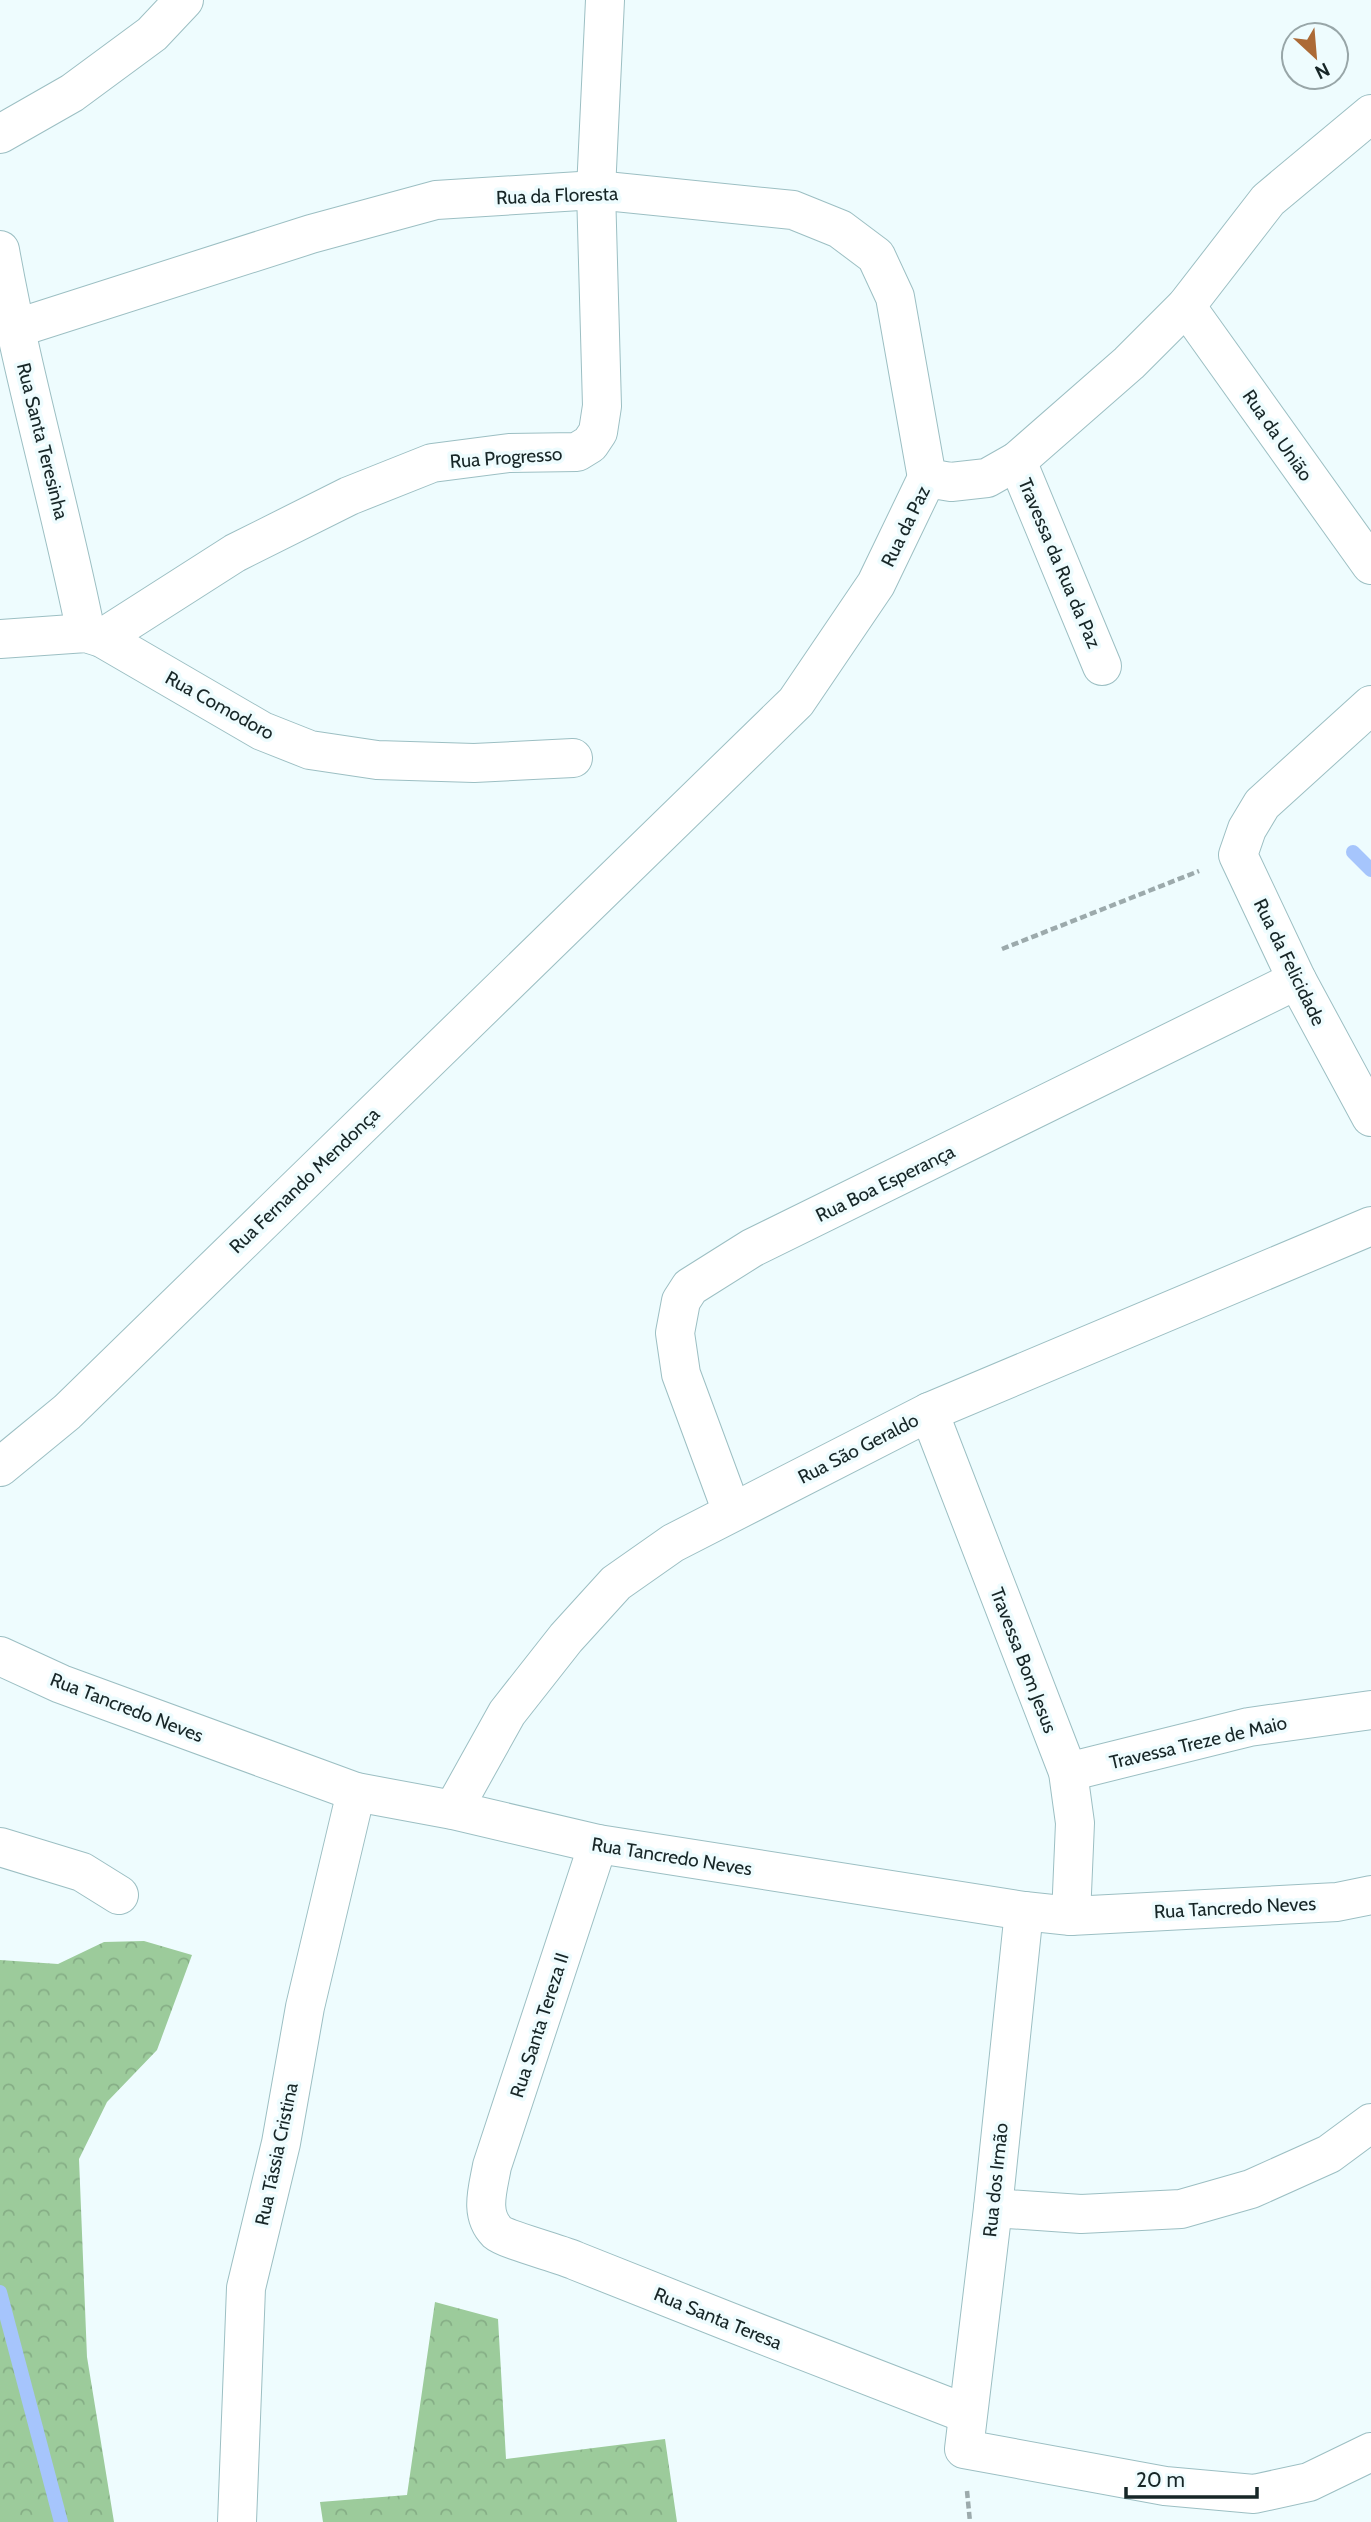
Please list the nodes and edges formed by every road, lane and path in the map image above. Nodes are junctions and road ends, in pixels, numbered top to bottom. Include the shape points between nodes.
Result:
1 (184, 0) edge
2 (605, 0) edge
3 (1371, 114) edge
4 (0, 134) edge
5 (596, 190) junction
6 (0, 250) edge
7 (1186, 306) junction
8 (14, 328) junction
9 (1017, 461) junction
10 (927, 478) junction
11 (1371, 565) edge
12 (94, 636) junction
13 (0, 639) edge
14 (1102, 666) dead end
15 (1371, 705) edge
16 (572, 758) dead end
17 (1238, 855) junction
18 (603, 889) joint
19 (1002, 949) dead end
20 (1297, 980) junction
21 (1371, 1118) edge
22 (1371, 1226) edge
23 (929, 1412) junction
24 (0, 1467) edge
25 (732, 1512) junction
26 (0, 1656) edge
27 (1371, 1710) edge
28 (1068, 1772) junction
29 (356, 1792) junction
30 (453, 1810) junction
31 (598, 1844) junction
32 (0, 1847) edge
33 (119, 1895) dead end
34 (1371, 1895) edge
35 (1024, 1911) junction
36 (1071, 1916) junction
37 (1371, 2123) edge
38 (485, 2207) joint
39 (993, 2208) junction
40 (965, 2432) junction
41 (1371, 2452) edge
42 (237, 2522) edge

1 - 4 street via 152,34 72,93
2 - 5 street, Rua Progresso
3 - 7 street, Rua da Paz via 1268,200
5 - 8 street, Rua da Floresta via 436,200 311,234
5 - 10 street, Rua da Floresta via 793,210 840,229 876,256 895,297
5 - 12 street, Rua Progresso via 602,406 598,432 590,444 577,452 509,453 432,463 349,496 235,553
6 - 8 street, Rua Santa Teresinha
7 - 9 street, Rua da Paz
7 - 11 street, Rua da União
8 - 12 street, Rua Santa Teresinha
9 - 10 street, Rua da Paz via 987,478 951,482
9 - 14 street, Travessa da Rua da Paz
10 - 18 street, Rua da Paz via 876,584 796,702
12 - 13 street
12 - 16 street, Rua Comodoro via 262,731 310,750 391,760
15 - 17 street via 1262,804
17 - 19 path
17 - 20 street, Rua da Felicidade
18 - 24 street, Rua Fernando Mendonça via 67,1412
20 - 21 street, Rua da Felicidade
20 - 25 street, Rua Boa Esperança via 752,1248 690,1287 681,1301 675,1333 681,1374
22 - 23 street, Rua São Geraldo
23 - 25 street, Rua São Geraldo
23 - 28 street, Travessa Bom Jesus
25 - 30 street, Rua São Geraldo via 673,1543 616,1583 507,1713
26 - 29 street, Rua Tancredo Neves via 61,1684
27 - 28 street, Travessa Treze de Maio via 1249,1727
28 - 36 street, Travessa Bom Jesus via 1075,1823
29 - 30 street, Rua Tancredo Neves
29 - 42 street, Rua Tássia Cristina via 246,2288
30 - 31 street, Rua Tancredo Neves
31 - 35 street, Rua Tancredo Neves
31 - 38 street, Rua Santa Tereza II via 492,2166
32 - 33 street via 82,1872
34 - 36 street, Rua Tancredo Neves via 1338,1902
35 - 36 street, Rua Tancredo Neves
35 - 39 street, Rua dos Irmão
37 - 39 street via 1329,2154 1251,2189 1181,2208 1081,2214
38 - 40 street, Rua Santa Teresa via 500,2235 553,2251 781,2343
39 - 40 street, Rua dos Irmão
40 - 41 street, Rua Santa Teresa via 1164,2486 1254,2494 1309,2482

